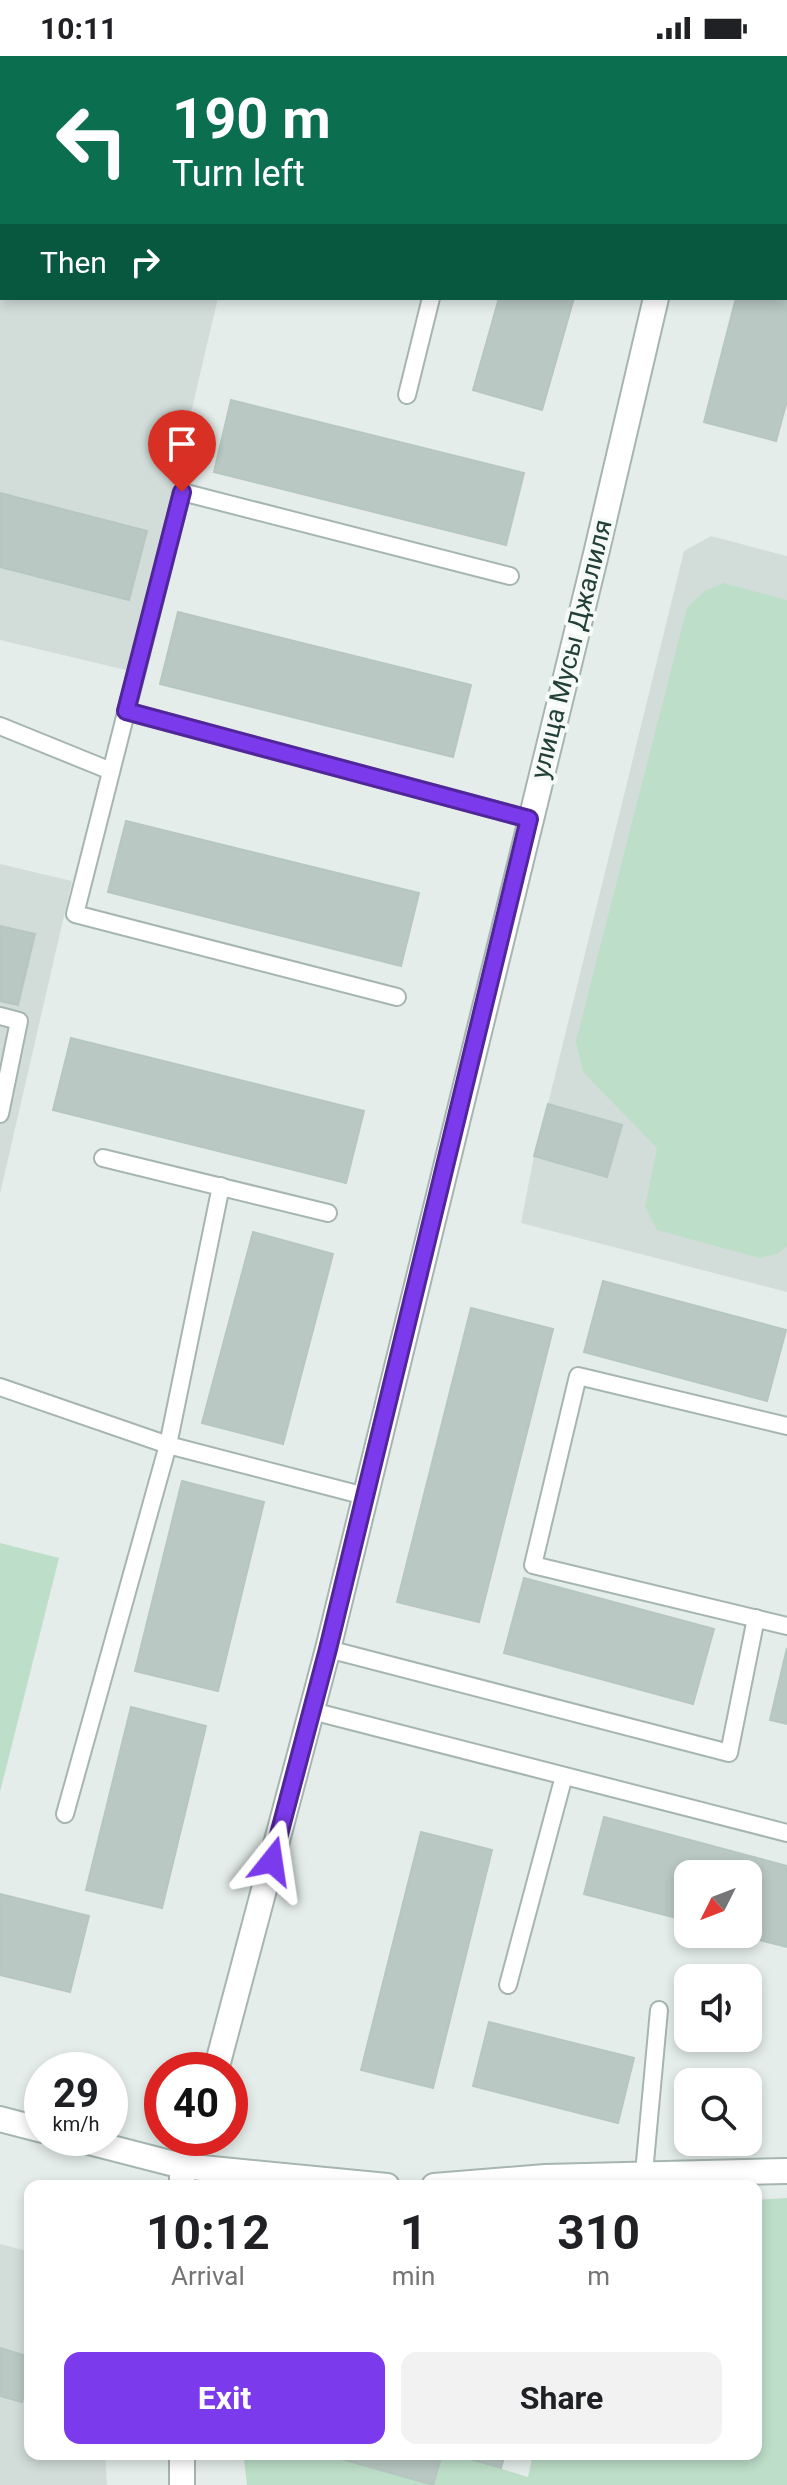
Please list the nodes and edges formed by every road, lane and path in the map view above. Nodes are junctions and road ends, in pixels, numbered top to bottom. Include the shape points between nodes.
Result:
1 (431, 300) edge
2 (656, 300) edge
3 (407, 395) dead end
4 (510, 576) dead end
5 (126, 711) junction
6 (0, 726) edge
7 (111, 771) junction
8 (529, 819) junction
9 (397, 997) dead end
10 (0, 1016) edge
11 (0, 1114) edge
12 (103, 1158) dead end
13 (221, 1186) junction
14 (328, 1213) dead end
15 (0, 1387) edge
16 (787, 1426) edge
17 (168, 1445) junction
18 (365, 1496) junction
19 (756, 1618) junction
20 (787, 1626) edge
21 (328, 1649) junction
22 (312, 1711) junction
23 (564, 1776) junction
24 (65, 1814) dead end
25 (787, 1833) edge
26 (508, 1985) dead end
27 (659, 2010) dead end
28 (221, 2052) edge
29 (0, 2119) edge
30 (24, 2125) edge
31 (125, 2156) edge
32 (187, 2156) edge
33 (787, 2171) edge
34 (644, 2173) junction
35 (182, 2176) edge
36 (264, 2180) edge
37 (508, 2180) edge
38 (182, 2460) edge
39 (182, 2485) edge

1 - 3 lane
2 - 8 street, улица Мусы Джалиля
4 - 5 lane via 182,492
5 - 7 lane
5 - 8 lane
6 - 7 lane
7 - 9 lane via 75,914
8 - 18 street, улица Мусы Джалиля
10 - 11 lane via 19,1021
12 - 13 lane
13 - 14 lane
13 - 17 lane
15 - 17 lane
16 - 19 lane via 578,1376 533,1565
17 - 18 lane
17 - 24 lane
18 - 21 street, улица Мусы Джалиля
19 - 20 lane
19 - 21 lane via 729,1753
21 - 22 street, улица Мусы Джалиля
22 - 23 lane
22 - 28 street, улица Мусы Джалиля
23 - 25 lane
23 - 26 lane
27 - 34 lane
29 - 30 street
31 - 35 street
32 - 35 street
33 - 34 street
34 - 37 street
35 - 36 street
38 - 39 street

